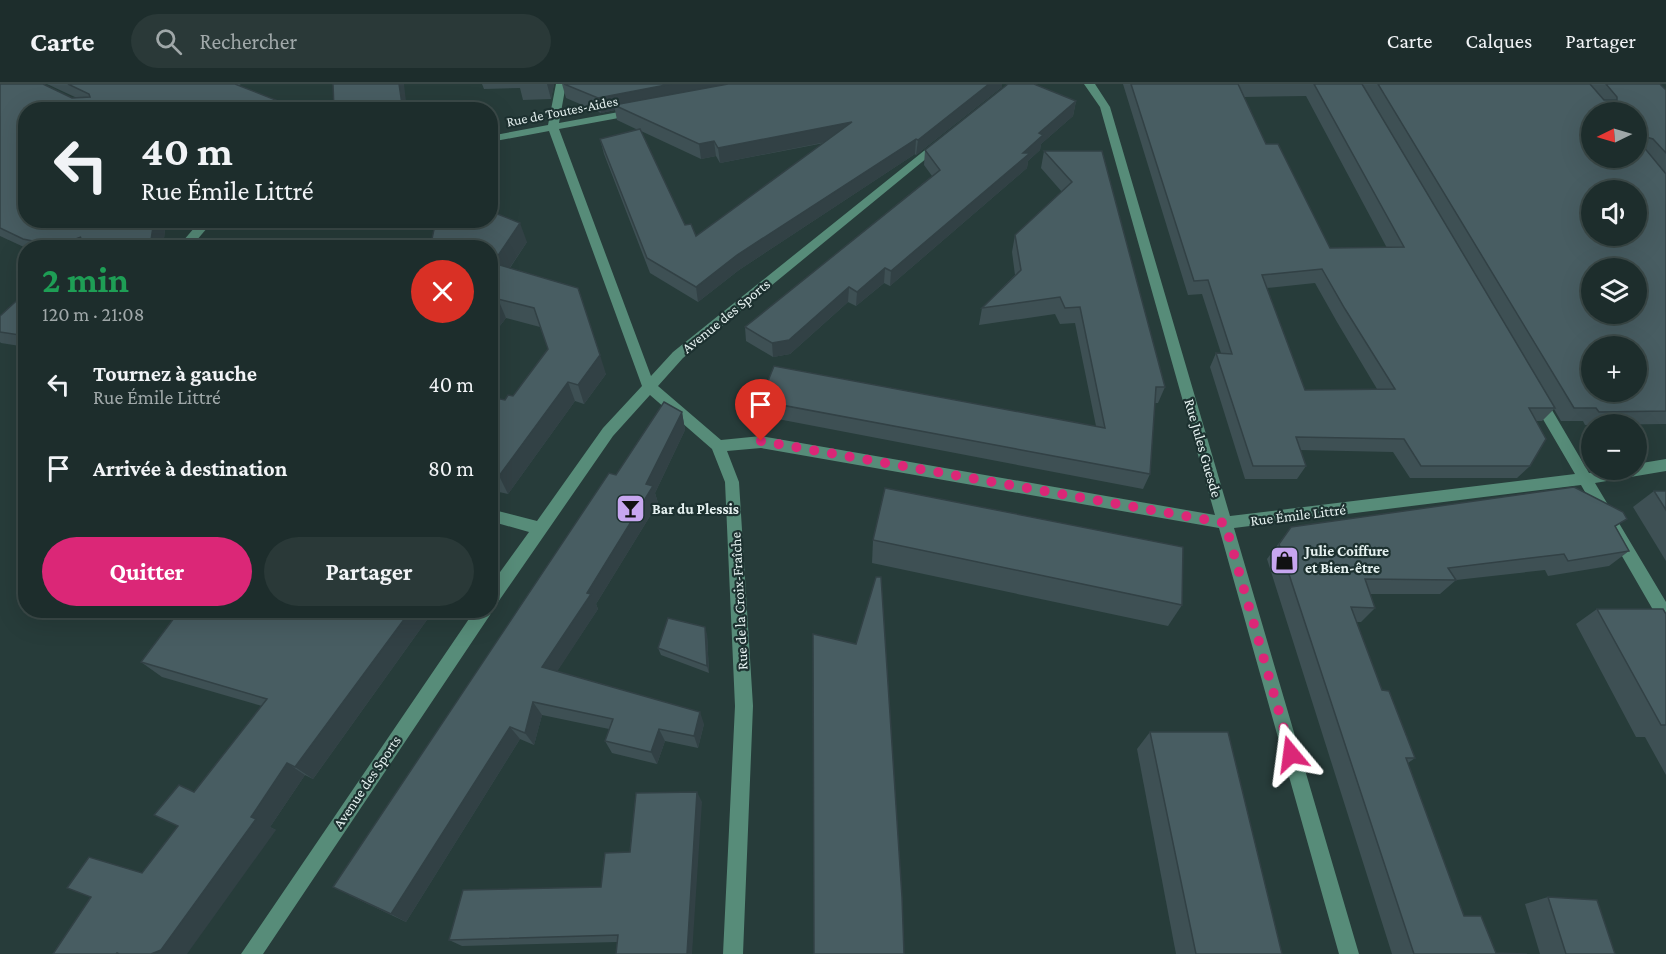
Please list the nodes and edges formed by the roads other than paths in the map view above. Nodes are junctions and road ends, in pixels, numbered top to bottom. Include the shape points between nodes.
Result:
1 (561, 84) edge
2 (1089, 84) edge
3 (642, 111) edge
4 (552, 128) junction
5 (948, 137) edge
6 (498, 138) edge
7 (201, 228) edge
8 (190, 240) edge
9 (648, 385) junction
10 (1532, 388) edge
11 (718, 446) junction
12 (1666, 465) edge
13 (1647, 468) edge
14 (1581, 471) edge
15 (1581, 480) edge
16 (1587, 480) edge
17 (498, 517) edge
18 (1225, 523) junction
19 (539, 528) junction
20 (498, 588) edge
21 (1666, 617) edge
22 (479, 618) edge
23 (251, 954) edge
24 (733, 954) edge
25 (1349, 954) edge

1 - 4 street
2 - 18 street, Rue Jules Guesde via 1105,107
3 - 4 street, Rue de Toutes-Aides
4 - 6 street, Rue de Toutes-Aides
4 - 9 street, Rue de la Croix-Fraîche
5 - 9 street, Avenue des Sports via 678,355
7 - 8 street
9 - 11 street, Rue de la Croix-Fraîche
9 - 19 street, Avenue des Sports via 608,432
10 - 14 street
11 - 18 street, Rue Émile Littré via 761,441
11 - 24 street, Rue de la Croix-Fraîche via 732,482 743,658
12 - 13 street, Rue Émile Littré
15 - 18 street, Rue Émile Littré
16 - 21 street
17 - 19 street
18 - 25 street, Rue Jules Guesde
19 - 20 street, Avenue des Sports
22 - 23 street, Avenue des Sports

